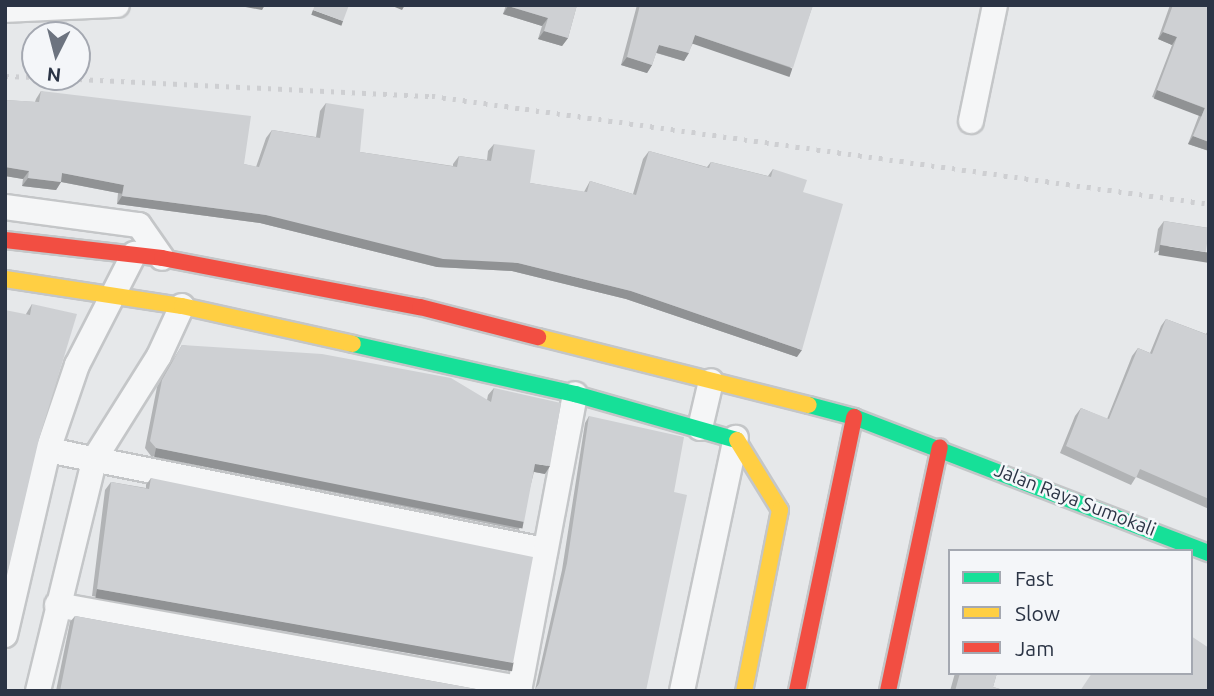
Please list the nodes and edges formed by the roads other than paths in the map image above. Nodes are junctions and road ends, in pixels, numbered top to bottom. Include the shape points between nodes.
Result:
1 (117, 5) edge
2 (995, 5) edge
3 (5, 10) edge
4 (971, 121) dead end
5 (5, 207) edge
6 (5, 240) edge
7 (134, 254) junction
8 (162, 258) junction
9 (5, 279) edge
10 (117, 297) junction
11 (182, 306) junction
12 (711, 381) junction
13 (575, 394) junction
14 (854, 417) junction
15 (700, 428) junction
16 (736, 438) junction
17 (940, 447) junction
18 (48, 450) junction
19 (94, 458) junction
20 (544, 550) junction
21 (1209, 553) edge
22 (57, 605) junction
23 (5, 635) edge
24 (520, 689) edge
25 (38, 691) edge
26 (682, 691) edge
27 (744, 691) edge
28 (797, 691) edge
29 (888, 691) edge

1 - 3 street
2 - 4 street
5 - 8 street via 138,225
6 - 7 main road, Jalan Raya Sumokali
7 - 8 main road, Jalan Raya Sumokali
7 - 10 street
8 - 12 main road, Jalan Raya Sumokali via 420,307
9 - 10 main road
10 - 11 main road
10 - 18 street via 77,365
11 - 13 main road
11 - 19 street via 159,356
12 - 14 main road, Jalan Raya Sumokali
12 - 15 street
13 - 15 main road
13 - 20 street
14 - 17 main road, Jalan Raya Sumokali
14 - 28 main road
15 - 16 main road
16 - 26 street
16 - 27 main road via 771,486 780,510
17 - 21 main road, Jalan Raya Sumokali
17 - 29 main road
18 - 19 street
18 - 23 street
19 - 20 street
19 - 22 street
20 - 24 street
22 - 24 street
22 - 25 street

